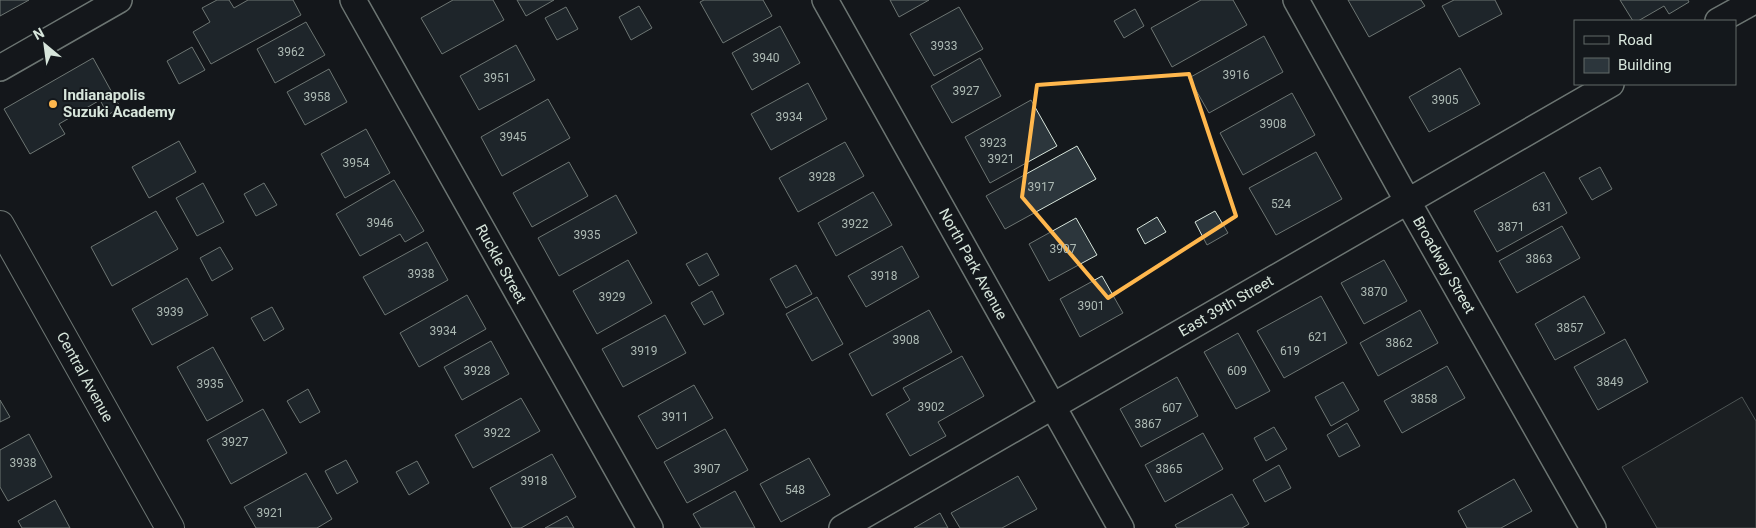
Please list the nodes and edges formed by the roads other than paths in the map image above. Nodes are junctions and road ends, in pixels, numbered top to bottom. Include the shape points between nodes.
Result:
1 (119, 0) edge
2 (353, 0) edge
3 (825, 0) edge
4 (1296, 0) edge
5 (1756, 0) edge
6 (1720, 20) edge
7 (0, 68) edge
8 (1609, 85) edge
9 (1408, 202) junction
10 (0, 225) edge
11 (1052, 406) junction
12 (170, 528) edge
13 (650, 528) edge
14 (842, 528) edge
15 (1121, 528) edge
16 (1593, 528) edge

1 - 7 street
2 - 13 street, Ruckle Street
3 - 11 street, North Park Avenue
4 - 9 street, Broadway Street
5 - 6 street
8 - 9 street, East 39th Street
9 - 11 street, East 39th Street
9 - 16 street, Broadway Street
10 - 12 main road, Central Avenue
11 - 14 street, East 39th Street
11 - 15 street, North Park Avenue

